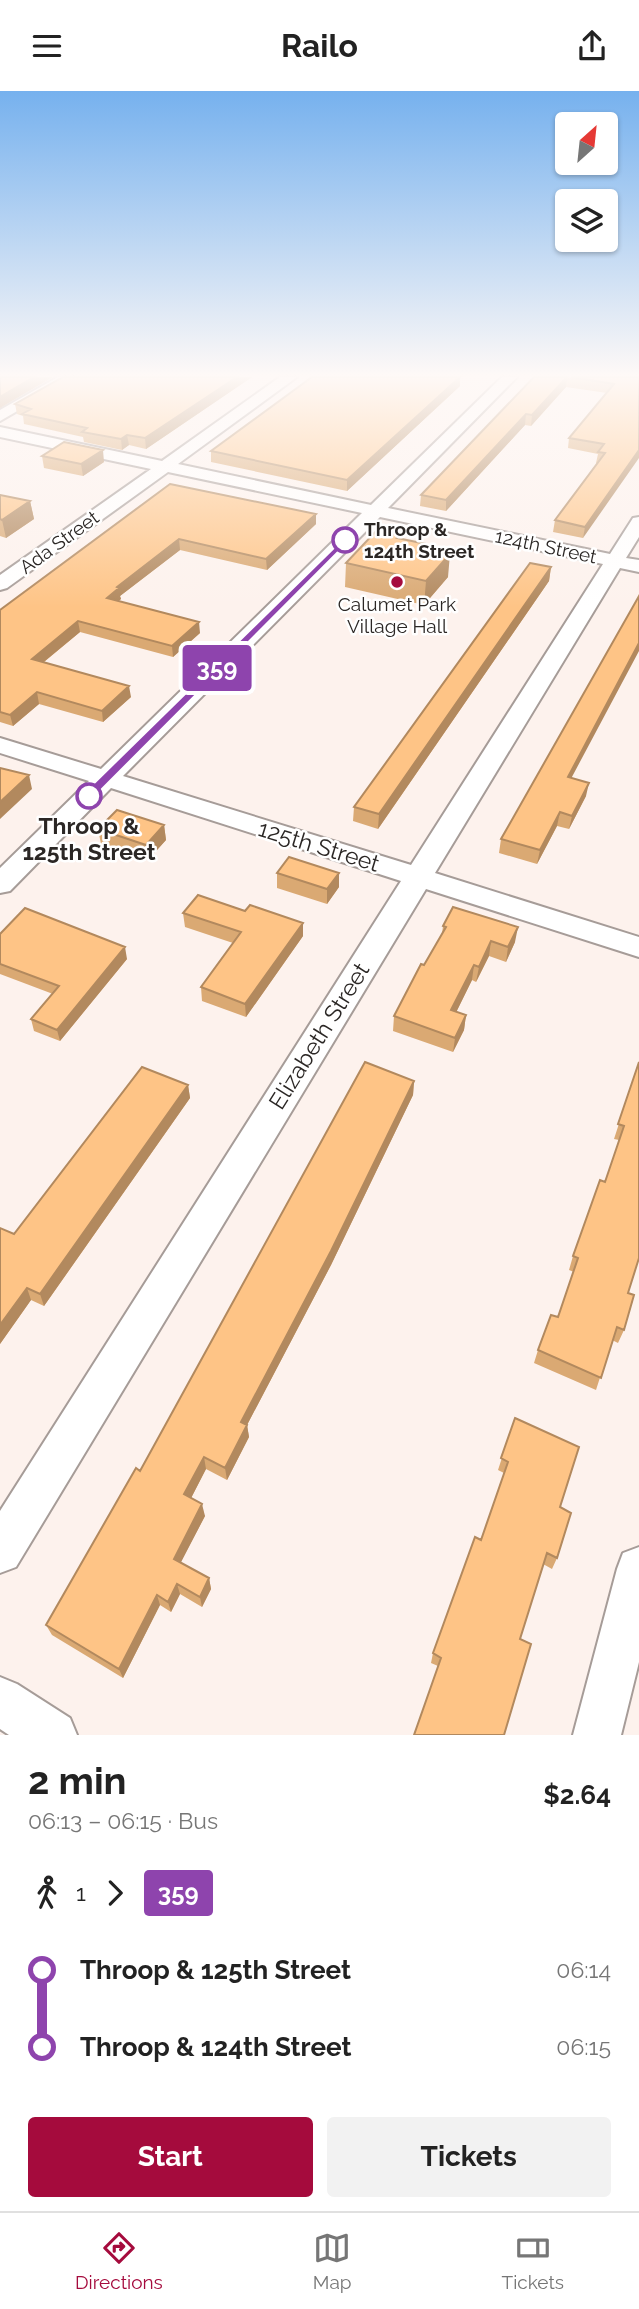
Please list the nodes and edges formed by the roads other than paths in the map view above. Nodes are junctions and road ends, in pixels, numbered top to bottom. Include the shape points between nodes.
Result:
1 (105, 454) edge
2 (182, 454) edge
3 (432, 454) edge
4 (165, 466) junction
5 (374, 510) junction
6 (639, 522) edge
7 (615, 561) junction
8 (639, 566) edge
9 (0, 585) edge
10 (0, 745) edge
11 (106, 779) junction
12 (418, 877) junction
13 (0, 884) edge
14 (639, 947) edge
15 (0, 1551) edge
16 (639, 1569) edge
17 (0, 1702) edge
18 (53, 1735) edge
19 (597, 1735) edge

1 - 4 street, 124th Street
2 - 4 street, Ada Street
3 - 5 street
4 - 5 street, 124th Street
4 - 9 street, Ada Street
5 - 7 street, 124th Street
5 - 11 street
6 - 7 street, Elizabeth Street
7 - 8 street, 124th Street
7 - 12 street, Elizabeth Street
10 - 11 street, 125th Street
11 - 12 street, 125th Street
11 - 13 street
12 - 14 street, 125th Street
12 - 15 street, Elizabeth Street
16 - 19 street
17 - 18 street

